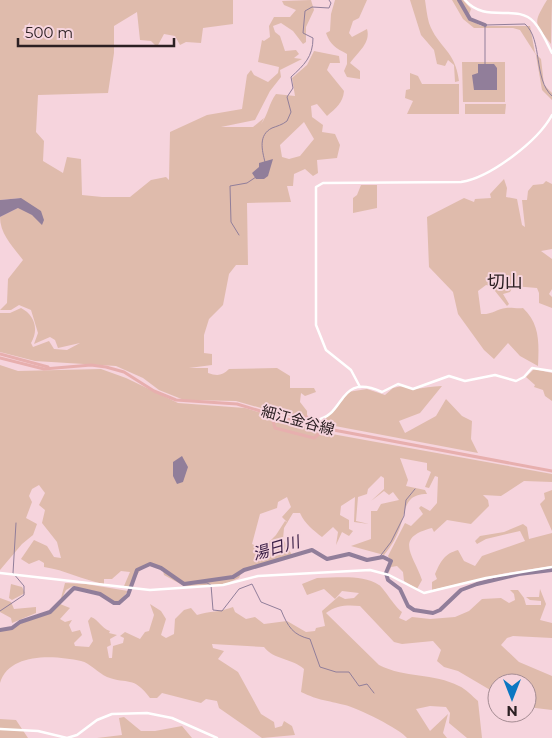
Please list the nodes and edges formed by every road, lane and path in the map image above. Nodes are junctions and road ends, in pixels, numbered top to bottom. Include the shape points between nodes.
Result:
1 (465, 0) edge
2 (552, 53) edge
3 (552, 116) edge
4 (0, 356) edge
5 (552, 372) edge
6 (360, 387) junction
7 (276, 412) dead end
8 (307, 417) dead end
9 (316, 420) junction
10 (273, 421) dead end
11 (307, 425) junction
12 (320, 430) junction
13 (552, 472) edge
14 (552, 567) edge
15 (0, 573) edge
16 (0, 729) edge
17 (217, 738) edge

1 - 2 street via 475,10 515,14 530,19
3 - 6 street via 540,133 476,179 461,182 323,183 316,187 316,326 326,350 351,370
4 - 11 main road, 細江金谷線 via 57,368 106,367 124,372 154,391 176,400 237,404
5 - 6 street via 532,368 524,377 512,381 495,375 465,381 449,376 413,389 398,384 382,392 371,386
6 - 9 street via 347,391 337,405
7 - 8 main road via 282,409 302,419
9 - 11 main road via 314,424
9 - 12 main road
10 - 12 main road via 275,428 314,438
11 - 12 main road, 細江金谷線
12 - 13 main road, 細江金谷線
14 - 15 street via 486,578 431,592 418,591 377,572 356,570 258,576 223,585 140,590
16 - 17 street via 38,731 67,738 78,735 97,720 112,714 147,713 172,718

